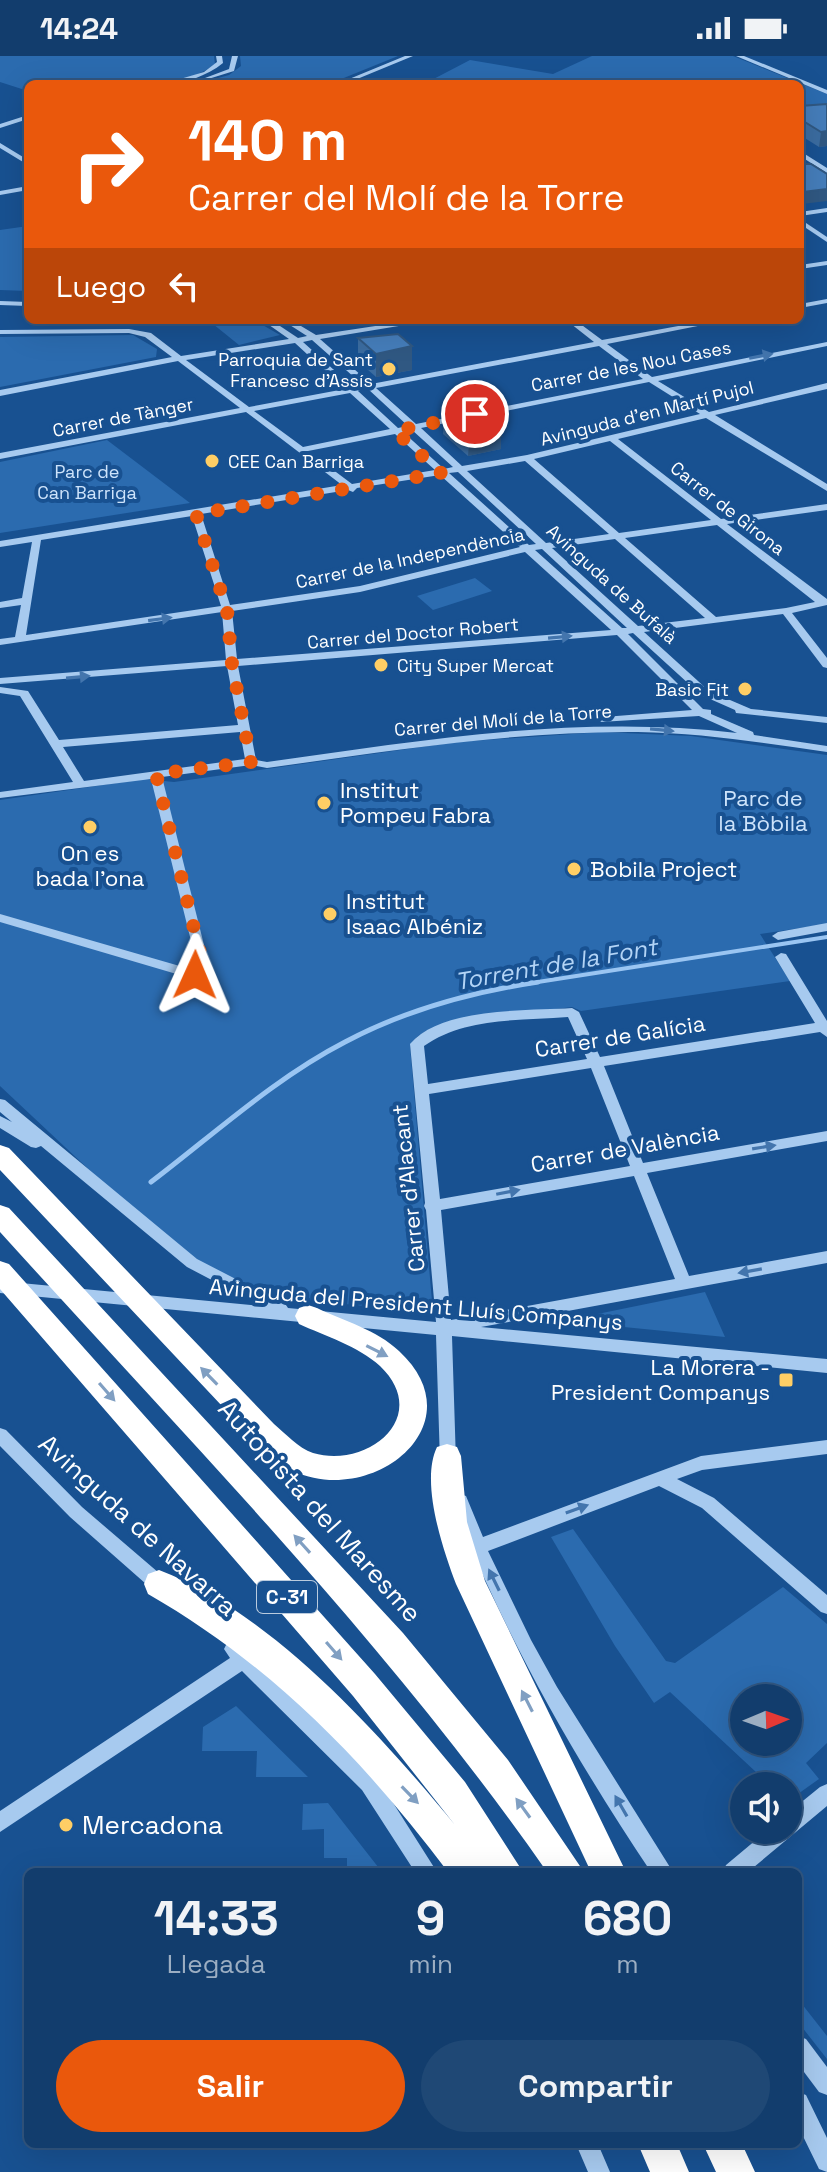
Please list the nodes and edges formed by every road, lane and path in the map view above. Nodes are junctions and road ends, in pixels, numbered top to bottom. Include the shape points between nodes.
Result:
1 (219, 56) edge
2 (235, 56) edge
3 (410, 56) edge
4 (739, 56) edge
5 (756, 56) edge
6 (180, 80) edge
7 (200, 80) edge
8 (350, 80) edge
9 (798, 80) edge
10 (804, 83) edge
11 (827, 84) edge
12 (827, 92) edge
13 (24, 118) edge
14 (0, 126) edge
15 (0, 145) edge
16 (804, 147) edge
17 (11, 151) junction
18 (0, 153) edge
19 (804, 156) edge
20 (24, 160) edge
21 (826, 161) edge
22 (814, 162) junction
23 (804, 163) edge
24 (827, 171) edge
25 (24, 190) edge
26 (0, 193) edge
27 (827, 210) edge
28 (804, 213) edge
29 (804, 224) edge
30 (827, 240) edge
31 (827, 263) edge
32 (804, 266) edge
33 (0, 297) edge
34 (24, 297) edge
35 (827, 301) edge
36 (0, 303) edge
37 (24, 304) edge
38 (804, 305) edge
39 (272, 324) edge
40 (292, 324) edge
41 (403, 324) edge
42 (575, 324) edge
43 (702, 324) edge
44 (0, 332) edge
45 (313, 337) junction
46 (296, 340) junction
47 (600, 343) junction
48 (827, 344) edge
49 (181, 358) junction
50 (650, 378) junction
51 (369, 386) junction
52 (827, 386) edge
53 (813, 389) junction
54 (349, 390) junction
55 (0, 393) edge
56 (827, 398) edge
57 (246, 410) junction
58 (709, 416) junction
59 (413, 427) junction
60 (395, 431) junction
61 (613, 439) junction
62 (301, 450) junction
63 (0, 456) edge
64 (527, 458) junction
65 (460, 471) junction
66 (441, 473) junction
67 (827, 488) edge
68 (353, 489) junction
69 (827, 507) edge
70 (196, 514) junction
71 (719, 522) junction
72 (617, 537) junction
73 (37, 538) junction
74 (0, 544) edge
75 (543, 546) junction
76 (528, 548) junction
77 (24, 601) junction
78 (825, 603) edge
79 (0, 605) edge
80 (227, 610) junction
81 (786, 611) junction
82 (715, 621) junction
83 (637, 630) junction
84 (619, 632) junction
85 (20, 640) junction
86 (0, 642) edge
87 (232, 664) junction
88 (827, 665) edge
89 (39, 680) junction
90 (0, 681) edge
91 (0, 690) edge
92 (24, 693) junction
93 (747, 711) junction
94 (701, 713) junction
95 (792, 716) junction
96 (827, 720) edge
97 (244, 728) junction
98 (759, 738) junction
99 (780, 742) junction
100 (55, 744) junction
101 (827, 749) edge
102 (251, 762) junction
103 (156, 774) junction
104 (79, 782) junction
105 (2, 793) edge
106 (0, 918) edge
107 (827, 927) edge
108 (778, 936) dead end
109 (781, 957) dead end
110 (826, 1028) edge
111 (595, 1061) junction
112 (421, 1090) junction
113 (0, 1104) edge
114 (0, 1121) edge
115 (827, 1136) edge
116 (7, 1162) edge
117 (74, 1166) junction
118 (637, 1168) junction
119 (431, 1206) junction
120 (0, 1215) edge
121 (827, 1257) edge
122 (0, 1271) edge
123 (684, 1283) junction
124 (0, 1287) edge
125 (298, 1315) junction
126 (444, 1328) junction
127 (827, 1366) edge
128 (0, 1435) edge
129 (827, 1447) edge
130 (447, 1456) junction
131 (658, 1478) junction
132 (478, 1547) junction
133 (159, 1584) junction
134 (827, 1606) edge
135 (244, 1659) junction
136 (823, 1805) edge
137 (802, 1818) edge
138 (0, 1822) edge
139 (766, 1844) edge
140 (424, 1868) edge
141 (466, 1868) edge
142 (503, 1868) edge
143 (564, 1868) edge
144 (607, 1868) edge
145 (661, 1868) edge
146 (738, 1868) edge
147 (802, 2052) edge
148 (827, 2084) edge
149 (802, 2111) edge
150 (589, 2148) edge
151 (659, 2148) edge
152 (827, 2161) edge
153 (599, 2172) edge
154 (670, 2172) edge

1 - 6 street via 214,70
2 - 7 street via 232,70
3 - 8 street
4 - 9 street
5 - 11 street
10 - 12 street
13 - 14 street
15 - 17 street
16 - 21 street
17 - 18 street
17 - 20 street
19 - 22 street
21 - 22 street
22 - 23 street
22 - 24 street
25 - 26 street
27 - 28 street
29 - 30 street
31 - 32 street
33 - 34 street
35 - 38 street
36 - 37 street
39 - 46 street, Avinguda de Bufalà
40 - 45 street, Avinguda de Bufalà
41 - 45 street
42 - 47 street
43 - 47 street, Carrer de Tànger
44 - 49 street via 138,332
45 - 46 street
45 - 51 street, Avinguda de Bufalà
46 - 49 street
46 - 54 street, Avinguda de Bufalà
47 - 50 street
47 - 51 street, Carrer de Tànger
50 -> 48 street, Carrer de les Nou Cases
49 - 55 street
49 - 57 street
50 - 58 street
50 - 59 street, Carrer de les Nou Cases
51 - 54 street, Carrer de Tànger
51 - 59 street, Avinguda de Bufalà
52 - 53 street, Avinguda d'en Martí Pujol
53 - 56 street
53 - 58 street, Avinguda d'en Martí Pujol
54 - 57 street, Carrer de Tànger
54 - 60 street, Avinguda de Bufalà
57 - 62 street
57 - 63 street, Carrer de Tànger
58 - 61 street, Avinguda d'en Martí Pujol
58 - 67 street
59 - 60 street, Carrer de les Nou Cases
59 - 65 street, Avinguda de Bufalà
60 - 62 street, Carrer de les Nou Cases
60 - 66 street, Avinguda de Bufalà
61 - 64 street, Avinguda d'en Martí Pujol
61 - 71 street, Carrer de Girona
62 - 68 street
64 - 65 street, Avinguda d'en Martí Pujol
64 - 72 street
65 - 66 street, Avinguda d'en Martí Pujol
65 - 75 street, Avinguda de Bufalà
66 - 68 street, Avinguda d'en Martí Pujol
66 - 76 street, Avinguda de Bufalà
68 - 70 street, Avinguda d'en Martí Pujol
69 - 71 street, Carrer de la Independència
70 - 73 street, Avinguda d'en Martí Pujol
70 - 80 street
71 - 72 street, Carrer de la Independència
71 - 78 street, Carrer de Girona
72 - 75 street, Carrer de la Independència
72 - 82 street
73 - 74 street, Avinguda d'en Martí Pujol
73 - 77 street
75 - 76 street, Carrer de la Independència
75 - 83 street, Avinguda de Bufalà
76 - 80 street, Carrer de la Independència via 360,589
76 - 84 street, Avinguda de Bufalà
77 - 79 street
77 - 85 street
78 - 81 street, Carrer del Doctor Robert
85 -> 80 street, Carrer de la Independència
80 - 87 street
81 - 82 street, Carrer del Doctor Robert
81 - 88 street
82 - 83 street, Carrer del Doctor Robert
83 - 84 street, Carrer del Doctor Robert
83 - 93 street, Avinguda de Bufalà via 705,693
87 -> 84 street, Carrer del Doctor Robert
84 - 94 street, Avinguda de Bufalà
85 - 86 street, Carrer de la Independència
89 -> 87 street, Carrer del Doctor Robert
87 - 97 street
89 - 90 street, Carrer del Doctor Robert
89 - 92 street
91 - 92 street
92 - 100 street
93 - 94 street, Carrer del Molí de la Torre
93 - 95 street, Carrer del Molí de la Torre
94 - 98 street, Carrer del Molí de la Torre
94 - 102 street, Carrer del Molí de la Torre via 454,730
95 - 96 street, Carrer del Molí de la Torre
95 - 99 street via 778,724
97 - 100 street
97 - 102 street
98 - 99 street, Carrer del Molí de la Torre
102 -> 98 street, Carrer del Molí de la Torre via 267,765 456,738 615,728
99 - 101 street, Carrer del Molí de la Torre
100 - 104 street
102 - 103 street, Carrer del Molí de la Torre
103 - 104 street, Carrer del Molí de la Torre
103 - 106 street via 200,953 195,975
104 - 105 street, Carrer del Molí de la Torre
107 - 108 street
109 - 110 street
110 - 111 street, Carrer de Galícia
111 - 112 street, Carrer de Galícia
111 - 112 street, Carrer d'Alacant via 572,1012 454,1024 417,1044
111 - 118 street
112 - 119 street, Carrer d'Alacant
113 - 117 street
114 - 117 street
118 -> 115 street, Carrer de València
125 -> 116 highway via 390,1358 411,1387 413,1419 387,1457 338,1471 305,1464 264,1432
117 - 125 street via 192,1263
119 -> 118 street, Carrer de València
118 - 123 street
119 - 126 street, Carrer d'Alacant
143 -> 120 highway, Autopista del Maresme / C-31 via 496,1771 392,1643
121 -> 123 street
122 -> 142 highway, C-31 via 364,1685 453,1794
123 - 126 street
124 - 125 street, Avinguda del President Lluís Companys
125 - 126 street, Avinguda del President Lluís Companys
126 - 127 street, Avinguda del President Lluís Companys
126 - 130 street, Carrer d'Alacant
128 - 133 street, Avinguda de Navarra via 76,1512
129 - 131 street via 701,1463
130 - 132 street, Carrer d'Alacant
144 -> 130 highway via 471,1584 446,1500
132 -> 131 street
131 - 134 street via 708,1503
145 -> 132 street, Carrer d'Alacant via 548,1687
133 - 135 street, Avinguda de Navarra
133 -> 141 highway via 223,1622 310,1693 420,1805
135 - 138 street
135 - 140 street, Avinguda de Navarra via 369,1783
136 - 137 street
139 - 146 street
147 - 148 street
149 - 152 street
150 - 153 street
151 - 154 highway

